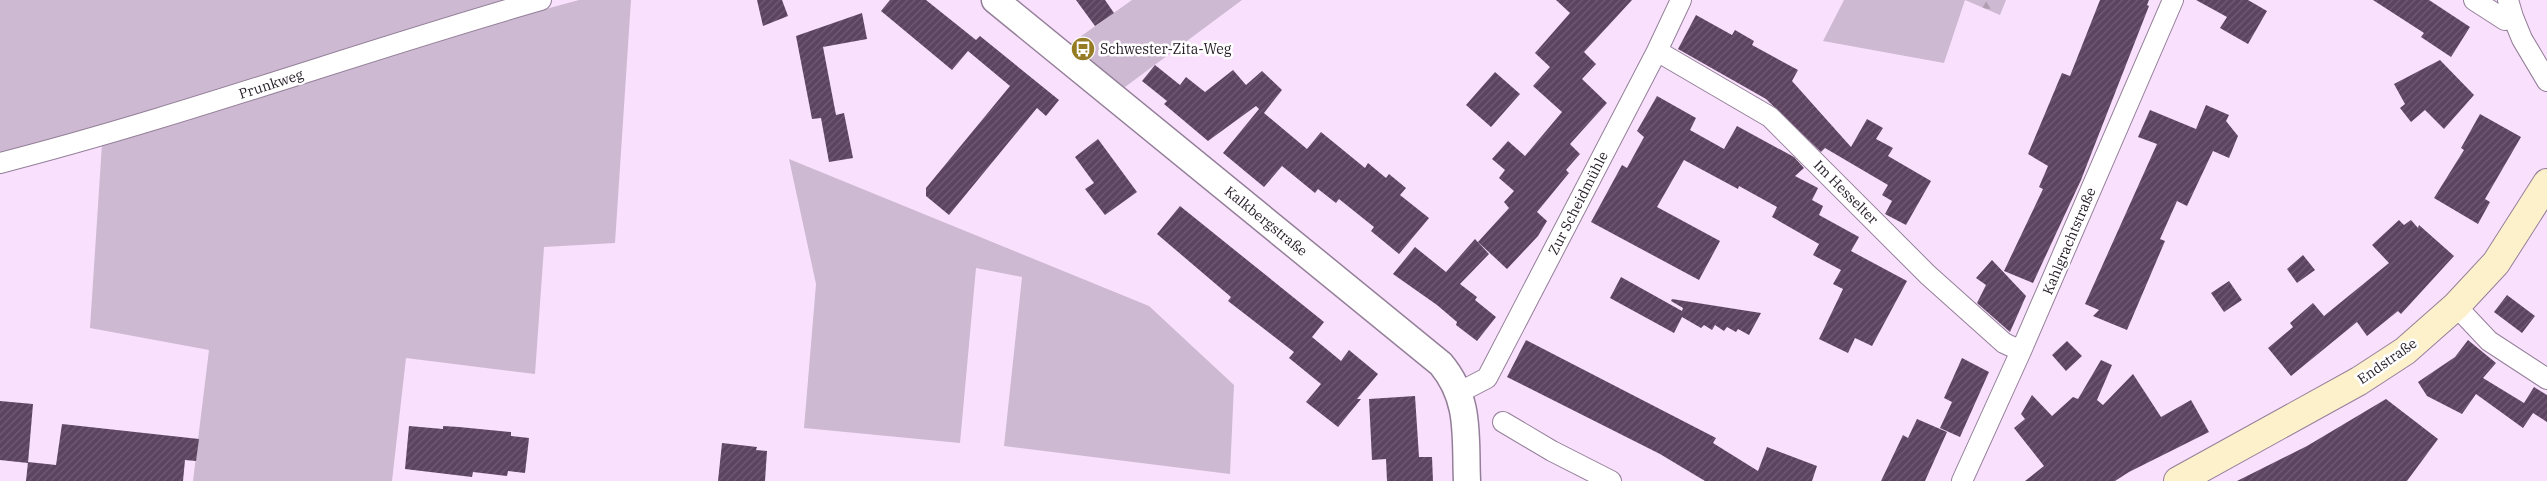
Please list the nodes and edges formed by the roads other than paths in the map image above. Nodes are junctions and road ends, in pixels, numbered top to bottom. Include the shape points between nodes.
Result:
1 (541, 0) edge
2 (995, 0) edge
3 (1681, 0) edge
4 (2173, 0) edge
5 (2474, 0) edge
6 (2510, 9) edge
7 (1658, 51) junction
8 (2547, 80) edge
9 (0, 163) edge
10 (2547, 183) edge
11 (2456, 306) junction
12 (2021, 351) junction
13 (2547, 379) edge
14 (1460, 392) junction
15 (1503, 422) dead end
16 (1467, 481) edge
17 (1611, 481) edge
18 (1962, 481) edge
19 (2178, 481) edge

1 - 9 street, Prunkweg via 438,29 119,132
2 - 14 street, Kalkbergstraße via 1441,364
3 - 7 street, Zur Scheidmühle
4 - 12 street, Kahlgrachtstraße
5 - 6 street via 2505,20
6 - 8 street via 2522,39
7 - 12 street, Im Hesselter via 1770,116 1928,275 2004,343
7 - 14 street, Zur Scheidmühle via 1487,378
10 - 11 main road, Endstraße via 2496,263
11 - 13 street via 2488,341
11 - 19 main road, Endstraße via 2406,351 2359,382
12 - 18 street, Kahlgrachtstraße
14 - 16 street, Kalkbergstraße
15 - 17 street

